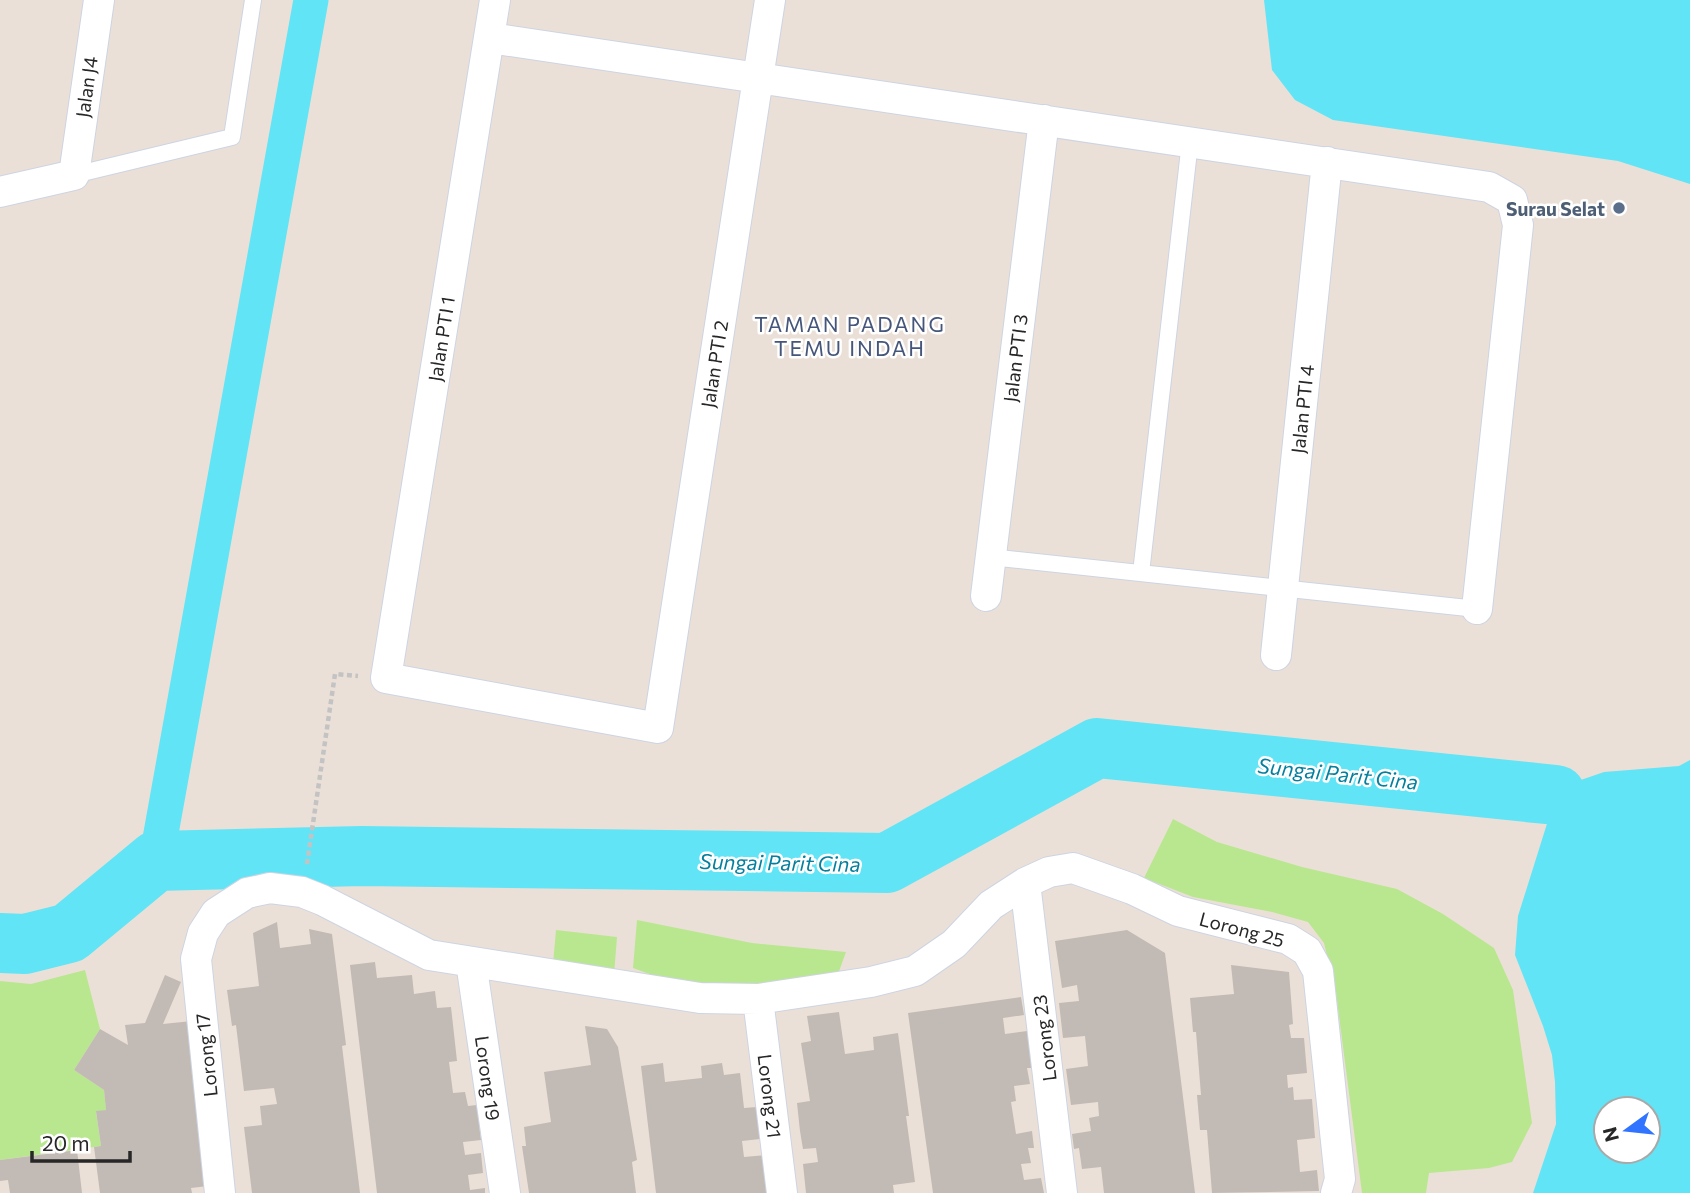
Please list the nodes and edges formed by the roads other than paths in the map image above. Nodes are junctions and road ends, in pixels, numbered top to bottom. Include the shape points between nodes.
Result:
1 (99, 0) edge
2 (253, 0) edge
3 (495, 0) edge
4 (770, 0) edge
5 (490, 38) junction
6 (758, 77) junction
7 (1044, 120) junction
8 (1190, 142) junction
9 (1327, 163) junction
10 (74, 175) junction
11 (0, 192) edge
12 (990, 557) junction
13 (1141, 573) junction
14 (1283, 588) junction
15 (986, 596) dead end
16 (1477, 609) joint
17 (1276, 655) dead end
18 (658, 729) joint
19 (1025, 883) junction
20 (196, 959) joint
21 (471, 962) junction
22 (758, 999) junction
23 (220, 1193) edge
24 (505, 1193) edge
25 (782, 1193) edge
26 (1062, 1193) edge
27 (1336, 1193) edge

1 - 10 street, Jalan J4
2 - 10 lane via 232,137
3 - 5 street, Jalan PTI 1
4 - 6 street, Jalan PTI 2
5 - 6 street
5 - 18 street, Jalan PTI 1 via 386,678
6 - 7 street
6 - 18 street, Jalan PTI 2
7 - 8 street
7 - 12 street, Jalan PTI 3
8 - 9 street
8 - 13 lane
9 - 14 street, Jalan PTI 4
9 - 16 street via 1489,187 1512,200 1518,225
10 - 11 street
12 - 13 lane
12 - 15 street, Jalan PTI 3
13 - 14 lane
14 - 16 lane
14 - 17 street, Jalan PTI 4
19 - 22 street, Lorong 25 via 991,905 954,944 915,971
19 - 26 street, Lorong 23
19 - 27 street, Lorong 25 via 1073,868 1178,911 1288,939 1307,951 1318,971 1340,1180
20 - 21 street, Lorong 25 via 203,933 216,913 247,893 304,878 322,900 429,956
20 - 23 street, Lorong 17
21 - 22 street, Lorong 25 via 700,998
21 - 24 street, Lorong 19
22 - 25 street, Lorong 21

